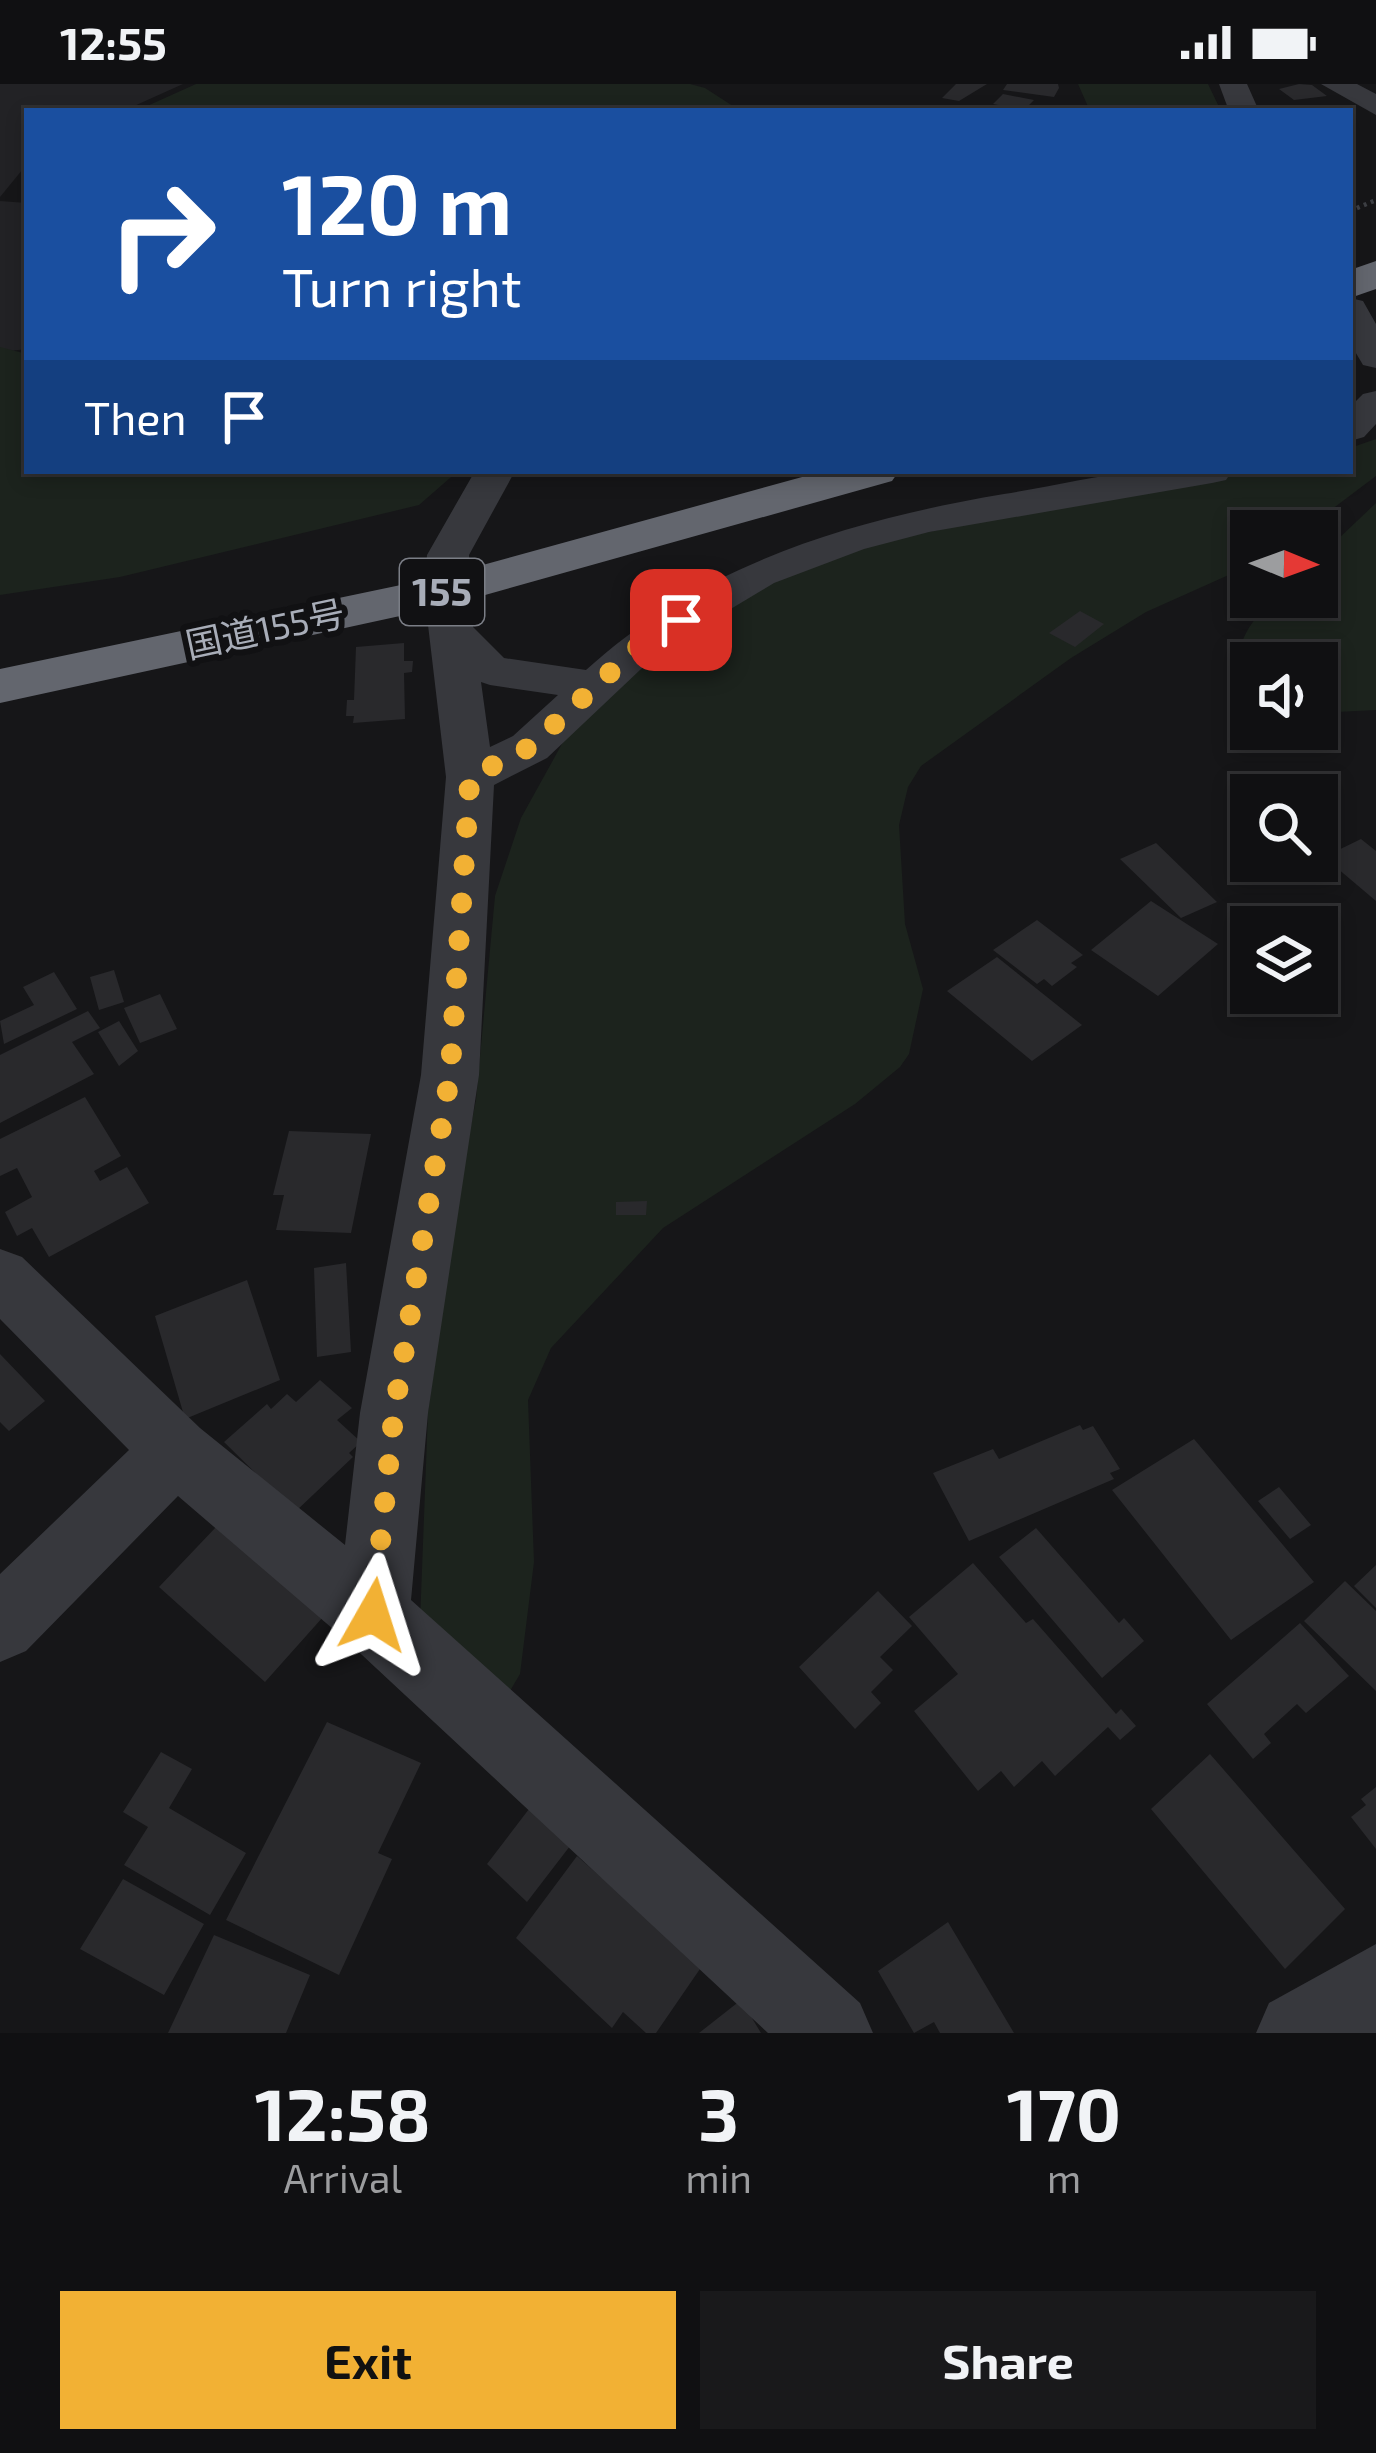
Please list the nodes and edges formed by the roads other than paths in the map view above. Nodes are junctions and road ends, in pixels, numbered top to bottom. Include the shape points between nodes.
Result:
1 (1335, 84) edge
2 (1376, 106) edge
3 (1376, 402) edge
4 (1353, 426) edge
5 (493, 474) edge
6 (738, 474) edge
7 (866, 474) edge
8 (1195, 474) edge
9 (450, 594) junction
10 (0, 646) edge
11 (0, 686) edge
12 (596, 686) junction
13 (470, 777) junction
14 (0, 1277) edge
15 (176, 1451) junction
16 (373, 1615) junction
17 (0, 1625) edge
18 (1376, 1986) edge
19 (830, 2033) edge
20 (1299, 2033) edge

1 - 2 street
3 - 4 street
5 - 9 street
6 - 9 highway, 国道155号 / 155
7 - 9 highway, 国道155号 / 155
8 - 12 street via 849,540 759,574 643,642
9 - 10 highway, 国道155号 / 155
9 - 11 highway, 国道155号 / 155
9 - 12 street via 490,670
9 - 13 street
12 - 13 street via 530,747
13 - 16 street via 450,1075 394,1413
14 - 15 street
15 - 16 street
15 - 17 street
16 - 19 street
18 - 20 street

